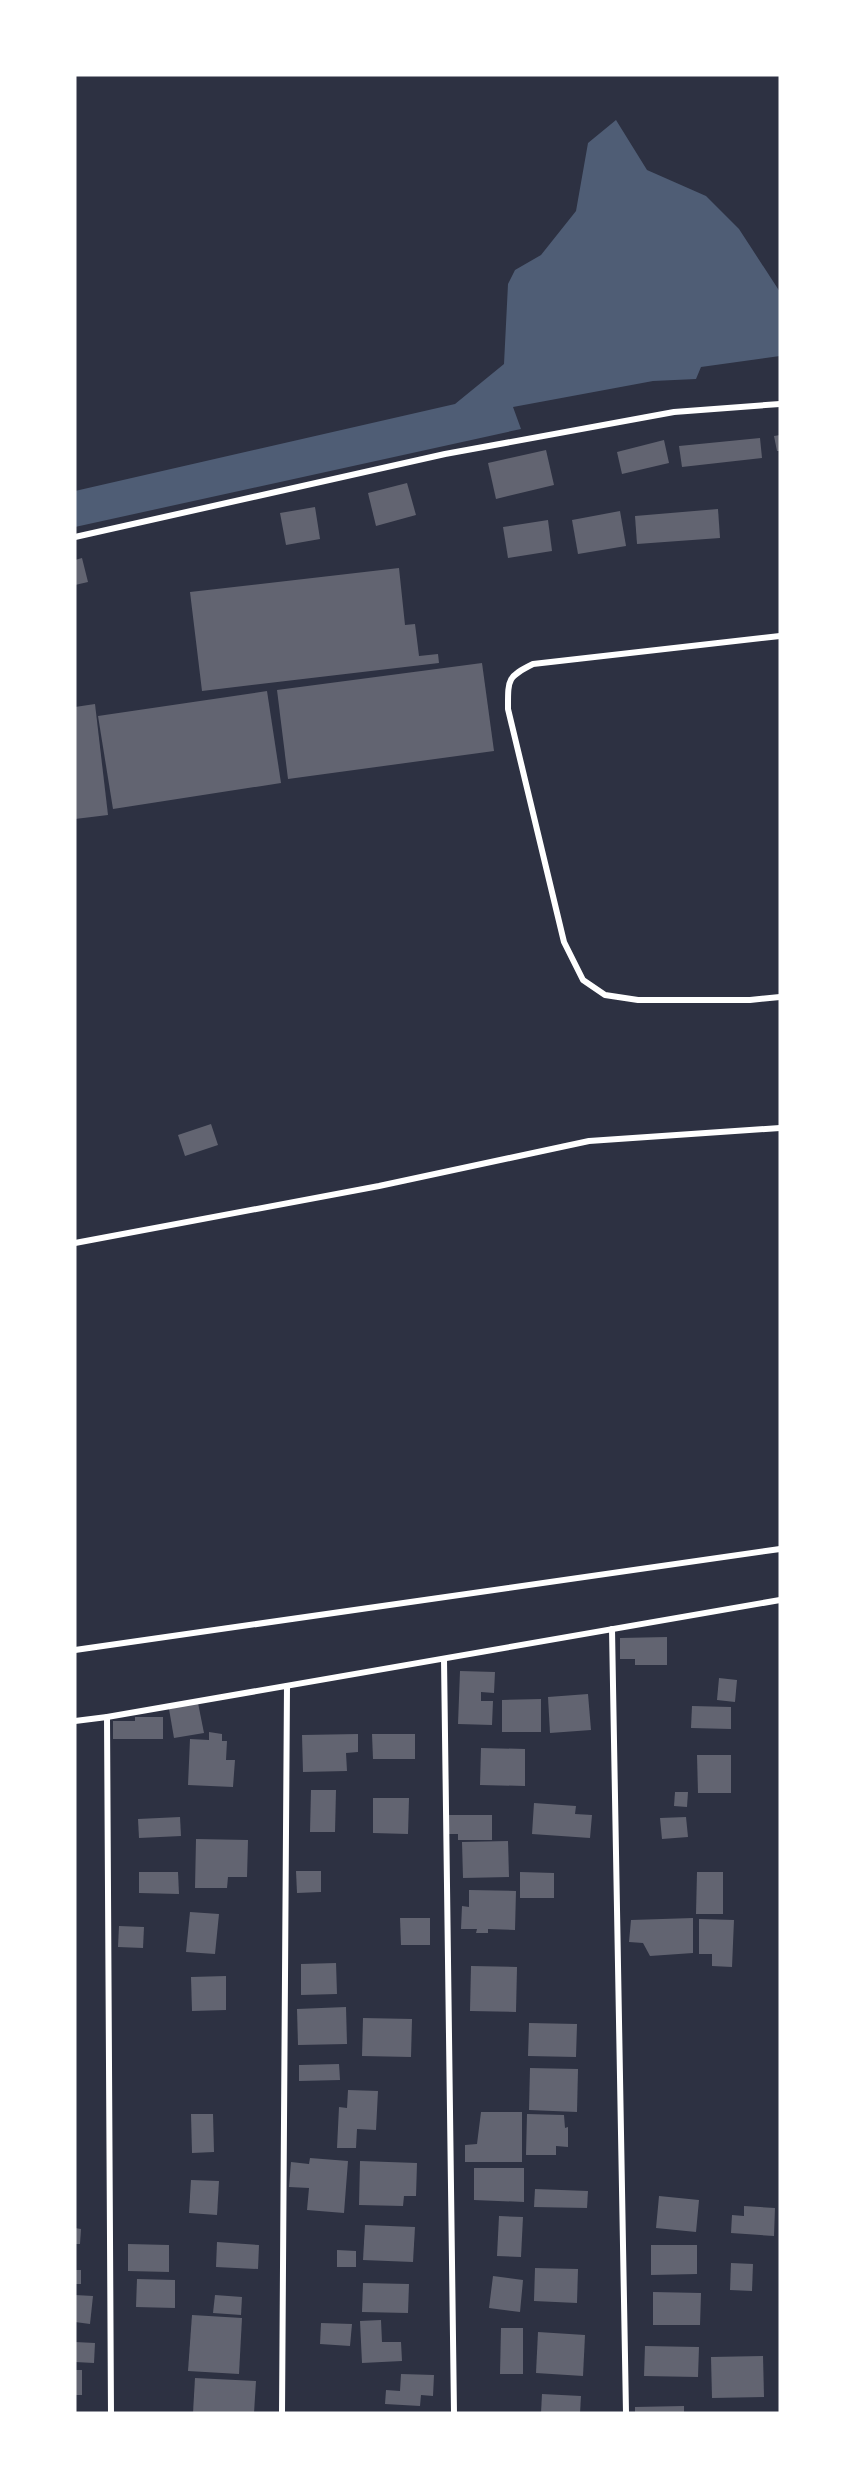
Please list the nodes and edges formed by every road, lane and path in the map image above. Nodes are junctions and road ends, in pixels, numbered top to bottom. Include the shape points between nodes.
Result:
1 (780, 404) edge
2 (75, 537) edge
3 (780, 636) edge
4 (780, 997) edge
5 (780, 1128) edge
6 (75, 1243) edge
7 (780, 1549) edge
8 (780, 1600) edge
9 (612, 1629) junction
10 (75, 1650) edge
11 (444, 1659) junction
12 (287, 1686) junction
13 (107, 1718) junction
14 (75, 1721) edge
15 (111, 2413) edge
16 (282, 2413) edge
17 (454, 2413) edge
18 (626, 2413) edge

1 - 2 street via 674,412 445,454
3 - 4 street via 533,664 514,674 508,685 508,709 564,942 583,980 605,995 638,1000
5 - 6 street via 589,1141 379,1186
7 - 10 street
8 - 9 street
9 - 11 street
9 - 18 street
11 - 12 street
11 - 17 street
12 - 13 street
12 - 16 street
13 - 14 street
13 - 15 street

